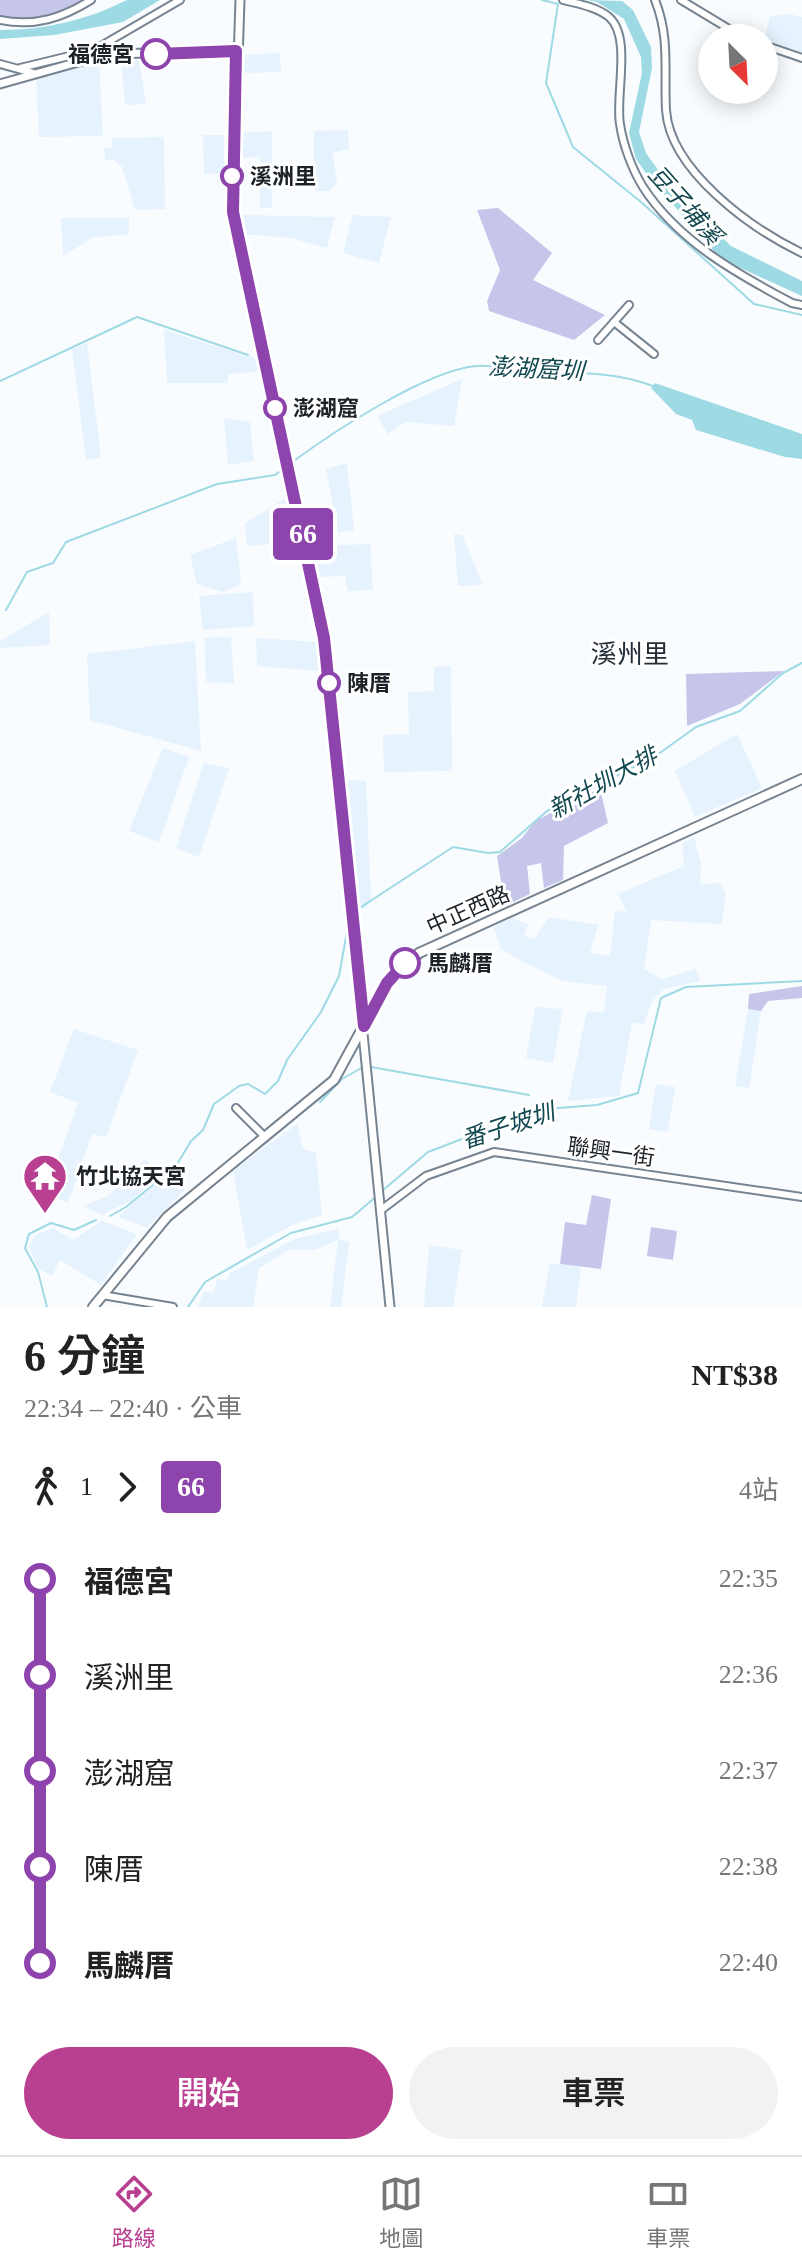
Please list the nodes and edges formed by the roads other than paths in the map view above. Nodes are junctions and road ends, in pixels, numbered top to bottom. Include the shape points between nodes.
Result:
1 (91, 0) edge
2 (180, 0) edge
3 (240, 0) edge
4 (563, 0) edge
5 (655, 0) edge
6 (681, 0) edge
7 (0, 20) edge
8 (719, 24) edge
9 (778, 50) edge
10 (236, 51) junction
11 (92, 54) junction
12 (802, 58) edge
13 (0, 64) edge
14 (20, 68) junction
15 (33, 73) junction
16 (0, 84) edge
17 (802, 253) edge
18 (629, 305) dead end
19 (802, 305) edge
20 (614, 322) junction
21 (598, 340) dead end
22 (654, 354) dead end
23 (802, 779) edge
24 (364, 1026) junction
25 (236, 1108) dead end
26 (265, 1137) junction
27 (802, 1197) edge
28 (381, 1210) junction
29 (102, 1295) junction
30 (93, 1307) edge
31 (173, 1307) edge
32 (390, 1307) edge

1 - 7 street via 51,20
2 - 11 street
3 - 10 street
4 - 19 street via 611,18 620,34 619,123 643,187 713,258
5 - 17 street via 666,32 666,113 674,140 722,202
6 - 8 street
9 - 12 street
10 - 11 street
10 - 24 street via 233,212 324,638
11 - 14 street
11 - 15 street
13 - 14 street
14 - 15 street
15 - 16 street
18 - 20 street
20 - 21 street
20 - 22 street
23 - 24 main road, 中正西路 via 430,945 387,983
24 - 26 main road, 中正西路 via 334,1080
24 - 28 street
25 - 26 street
26 - 29 main road, 中正西路 via 167,1217
27 - 28 street, 聯興一街 via 494,1152 426,1176
28 - 32 street
29 - 30 main road, 中正西路
29 - 31 street

